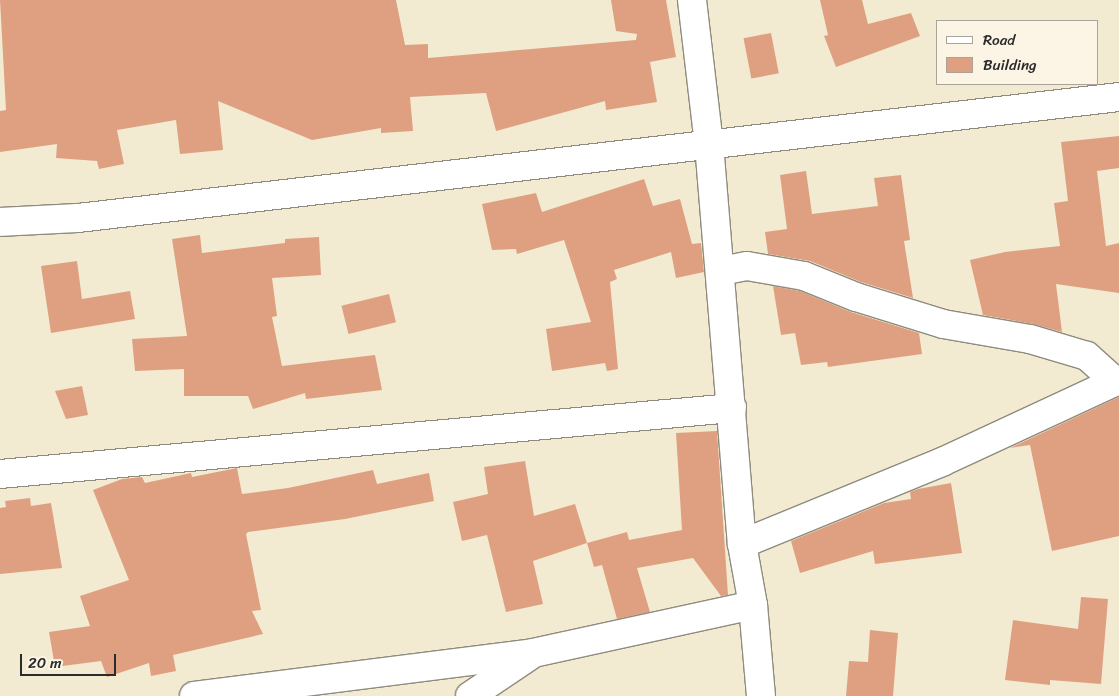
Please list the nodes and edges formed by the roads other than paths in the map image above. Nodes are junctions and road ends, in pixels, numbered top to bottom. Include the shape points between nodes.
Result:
1 (692, 0) edge
2 (1119, 97) edge
3 (709, 144) junction
4 (0, 222) edge
5 (721, 271) junction
6 (1117, 381) edge
7 (732, 408) junction
8 (0, 474) edge
9 (742, 544) junction
10 (753, 605) junction
11 (533, 653) junction
12 (194, 696) edge
13 (470, 696) edge
14 (761, 696) edge

1 - 3 street
2 - 3 street
3 - 4 street via 78,218
3 - 5 street
5 - 6 street via 748,266 804,276 856,297 943,324 1030,339 1087,356
5 - 7 street
6 - 9 street via 942,462
7 - 8 street
7 - 9 street
9 - 10 street
10 - 11 street
10 - 14 street
11 - 12 street
11 - 13 street

